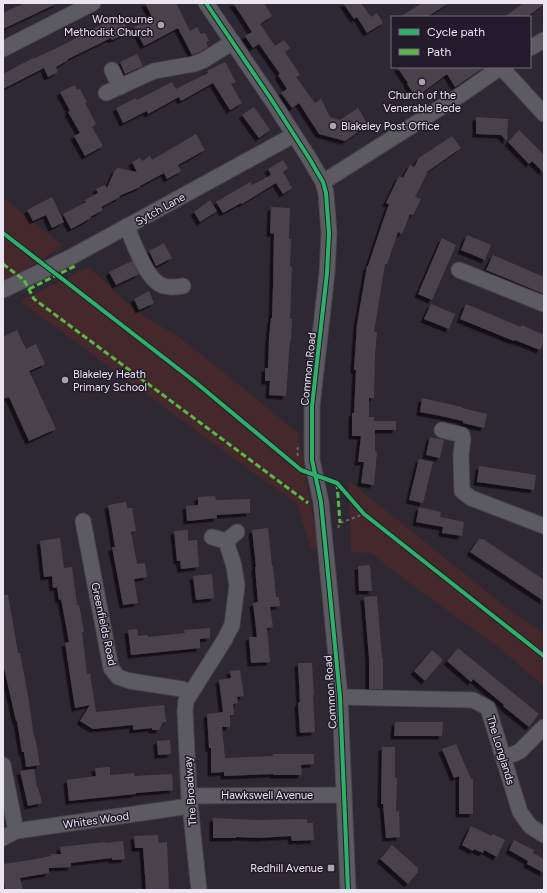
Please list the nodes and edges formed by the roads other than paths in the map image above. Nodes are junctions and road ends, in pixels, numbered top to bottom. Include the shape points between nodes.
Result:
1 (93, 3) edge
2 (206, 3) edge
3 (544, 40) edge
4 (233, 42) junction
5 (531, 47) edge
6 (3, 49) edge
7 (500, 68) edge
8 (502, 68) edge
9 (112, 70) dead end
10 (120, 86) junction
11 (106, 93) dead end
12 (544, 114) edge
13 (294, 135) junction
14 (322, 182) junction
15 (127, 226) junction
16 (459, 270) dead end
17 (183, 286) dead end
18 (3, 290) edge
19 (544, 304) edge
20 (442, 430) dead end
21 (83, 520) dead end
22 (544, 526) edge
23 (225, 537) dead end
24 (190, 693) junction
25 (340, 697) junction
26 (544, 726) edge
27 (503, 758) junction
28 (3, 765) edge
29 (344, 795) junction
30 (190, 801) junction
31 (9, 835) edge
32 (544, 835) edge
33 (199, 890) edge
34 (348, 890) edge

1 - 6 street
2 - 4 street, Common Road
3 - 5 street
4 - 10 street via 194,64 154,71
4 - 13 street, Common Road
7 - 14 street
8 - 12 street
9 - 10 street
10 - 11 street
13 - 14 street, Common Road
13 - 15 street, Sytch Lane
14 - 25 street, Common Road via 326,193 329,233 312,406 312,460 321,502
15 - 17 street via 153,279 163,286
15 - 18 street, Sytch Lane
16 - 19 street
20 - 22 street via 462,435 462,491 471,498
21 - 24 street, Greenfields Road via 111,668 118,677 130,681 182,689
23 - 24 street, The Broadway via 237,586 232,625
24 - 30 street, The Broadway via 185,711
25 - 27 street, The Longlands via 473,700 488,708
25 - 29 street, Common Road
26 - 27 street via 520,751
27 - 32 street, The Longlands via 520,812 530,826
28 - 31 street
29 - 30 street, Hawkswell Avenue
29 - 34 street, Common Road
30 - 31 street, Whites Wood
30 - 33 street, The Broadway

